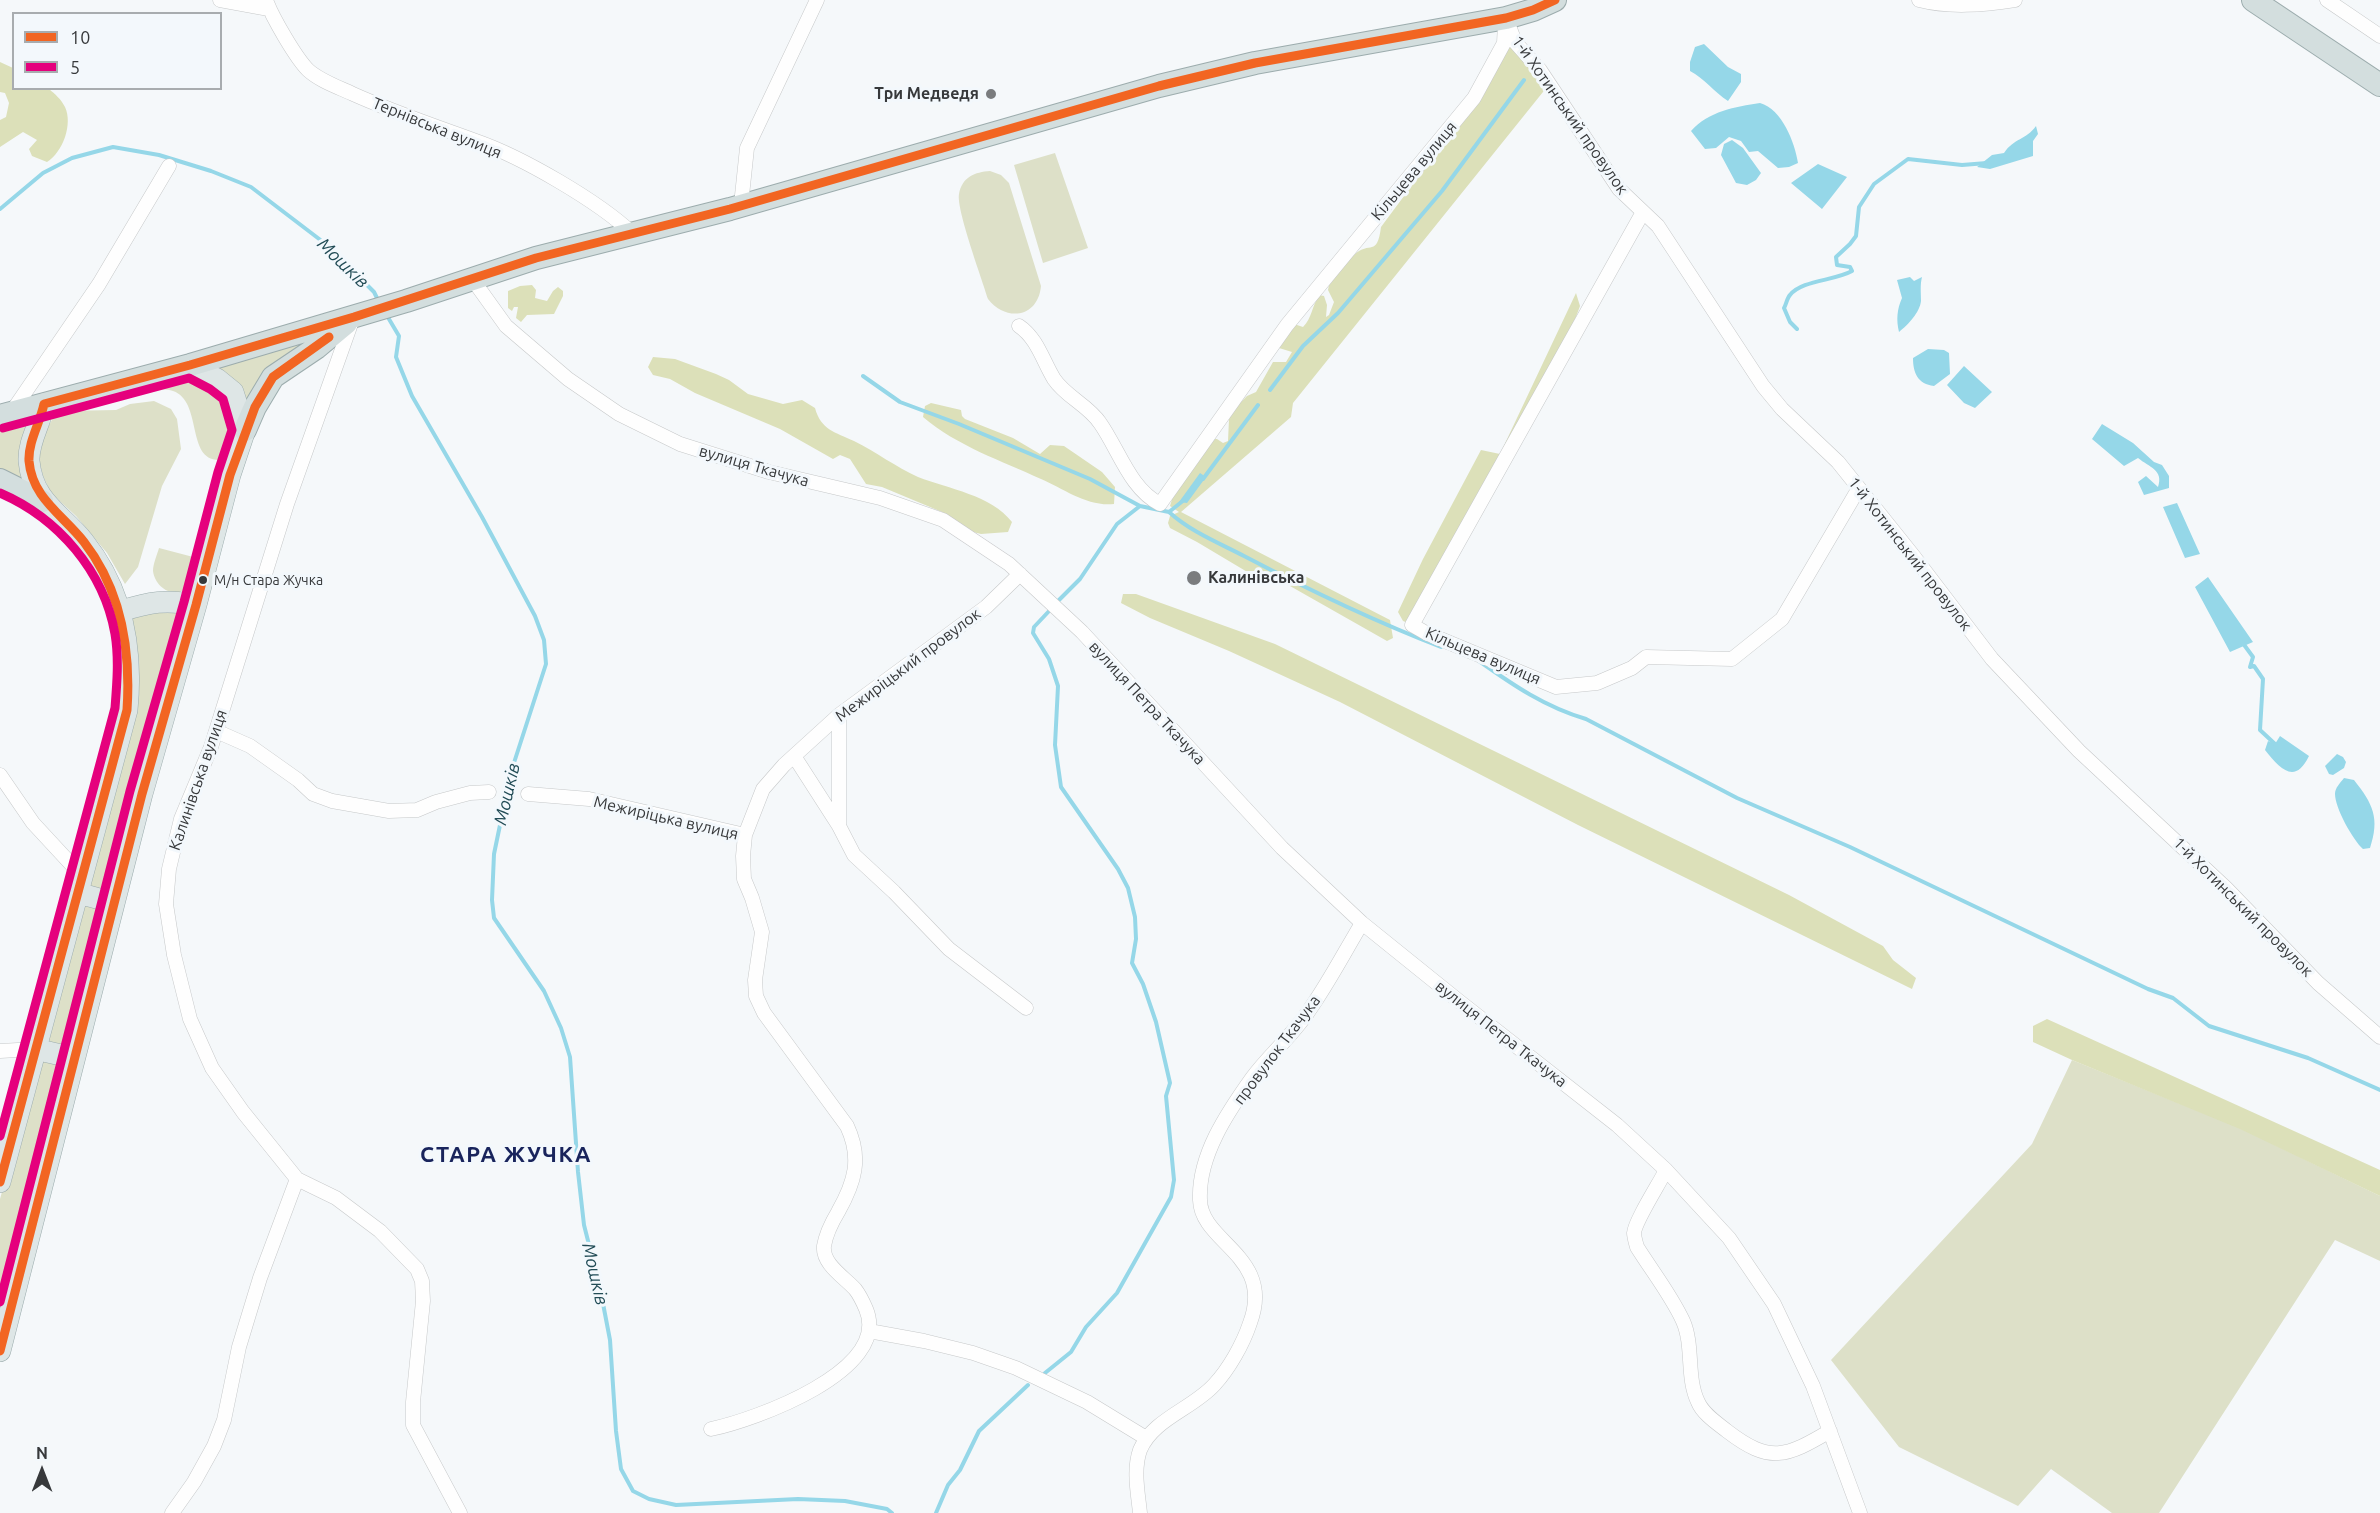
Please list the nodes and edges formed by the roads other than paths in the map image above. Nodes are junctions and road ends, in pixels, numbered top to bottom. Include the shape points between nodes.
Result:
1 (220, 0) edge
2 (817, 0) edge
3 (1555, 0) edge
4 (1919, 0) edge
5 (2015, 0) edge
6 (2253, 0) edge
7 (2327, 0) edge
8 (268, 4) edge
9 (1506, 18) junction
10 (2380, 36) edge
11 (2380, 85) edge
12 (169, 166) dead end
13 (741, 205) junction
14 (1643, 212) junction
15 (633, 234) junction
16 (473, 280) junction
17 (361, 314) junction
18 (1019, 326) dead end
19 (190, 365) junction
20 (44, 404) junction
21 (5, 414) edge
22 (245, 430) junction
23 (0, 480) edge
24 (1859, 488) junction
25 (42, 501) junction
26 (1020, 574) junction
27 (196, 605) junction
28 (122, 611) junction
29 (1060, 611) joint
30 (839, 715) junction
31 (216, 731) junction
32 (794, 756) junction
33 (0, 775) edge
34 (489, 792) dead end
35 (528, 794) dead end
36 (839, 826) junction
37 (745, 835) junction
38 (80, 885) junction
39 (114, 903) junction
40 (1362, 923) junction
41 (1026, 1008) dead end
42 (2380, 1037) edge
43 (35, 1049) junction
44 (0, 1051) edge
45 (74, 1058) junction
46 (1666, 1170) junction
47 (297, 1179) junction
48 (0, 1182) edge
49 (869, 1331) junction
50 (0, 1352) edge
51 (711, 1429) dead end
52 (1830, 1431) junction
53 (1146, 1438) junction
54 (458, 1512) edge
55 (172, 1513) edge
56 (1140, 1513) edge
57 (1860, 1513) edge

1 - 8 street
2 - 13 street via 747,147
3 - 9 highway
4 - 5 street via 1953,4
6 - 11 highway
7 - 10 street
8 - 15 street, Тернівська вулиця via 308,70 404,116 480,142 520,161 576,192
9 - 13 highway via 1255,63 1159,86
9 - 14 street, 1-й Хотинський провулок via 1515,42 1540,70 1619,189
9 - 18 street, Кільцева вулиця via 1504,44 1474,98 1287,325 1160,504 1140,488 1100,423 1085,406 1066,394 1029,332
12 - 21 street via 99,284
13 - 15 highway
14 - 24 street, 1-й Хотинський провулок via 1658,226 1763,386
14 - 24 street, Кільцева вулиця via 1412,625 1556,687 1597,683 1632,668 1646,657 1732,659 1782,619
15 - 16 highway via 536,258
16 - 17 highway
16 - 26 street, вулиця Ткачука via 520,339 568,379 620,414 680,444 769,472 880,498 943,520
17 - 19 highway
17 - 22 highway via 273,377
17 - 31 street, Калинівська вулиця via 287,504
19 - 20 highway
19 - 22 main road via 233,392
20 - 21 highway
20 - 25 main road via 29,459
22 - 27 main road
23 - 25 highway
24 - 42 street, 1-й Хотинський провулок via 1992,659 2079,751 2226,888 2318,983
25 - 28 main road via 84,541
26 - 29 street, вулиця Ткачука
26 - 30 street, Межиріцький провулок via 986,607
27 - 28 main road via 174,600
27 - 39 main road
28 - 38 main road via 129,671 127,710
29 - 40 street, вулиця Петра Ткачука via 1282,848
30 - 32 street, Межиріцький провулок
30 - 36 street
31 - 34 street via 250,746 313,794 332,801 389,812 417,810 470,793
31 - 47 street, Калинівська вулиця via 181,819 169,869 166,904 174,955 190,1019 212,1068
32 - 36 street
32 - 37 street, Межиріцький провулок via 763,789
33 - 38 street
35 - 37 street, Межиріцька вулиця via 589,799
36 - 41 street via 854,855 950,949
37 - 49 street, Межиріцька вулиця via 744,879 762,932 756,996 854,1141 854,1177 831,1224 824,1252 830,1264 857,1291 867,1311
38 - 39 main road
38 - 43 main road
39 - 45 main road
40 - 46 street, вулиця Петра Ткачука via 1617,1125
40 - 53 street, провулок Ткачука via 1307,1013 1253,1077 1204,1163 1200,1204 1206,1218 1249,1272 1255,1306 1238,1348 1213,1386
43 - 44 street
43 - 45 main road
43 - 48 main road
45 - 50 main road
46 - 52 street, вулиця Петра Ткачука via 1730,1238 1774,1304
46 - 52 street via 1634,1233 1637,1247 1683,1322 1698,1403 1710,1418 1759,1452 1789,1451
47 - 54 street, Калинівська вулиця via 336,1198 381,1231 417,1269 423,1301 413,1425
47 - 55 street via 239,1347 224,1420 194,1482
49 - 51 street via 856,1357 840,1372 760,1415
49 - 53 street via 973,1353 1016,1368 1087,1402
52 - 57 street, вулиця Петра Ткачука
53 - 56 street via 1136,1468

